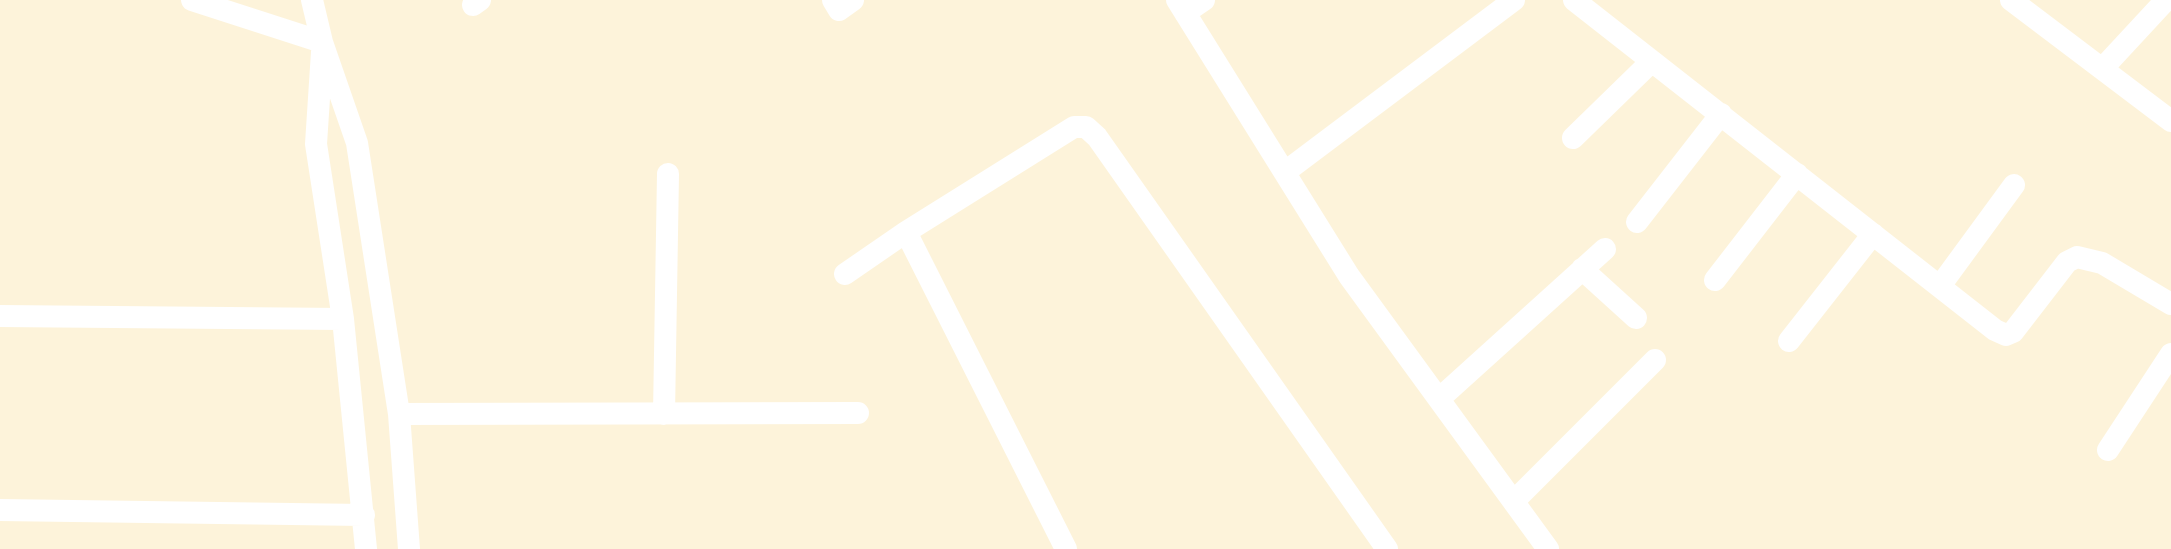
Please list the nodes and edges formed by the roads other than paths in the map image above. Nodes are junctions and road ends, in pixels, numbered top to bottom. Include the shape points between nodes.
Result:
1 (192, 0) edge
2 (312, 0) edge
3 (832, 0) edge
4 (853, 0) edge
5 (1204, 0) edge
6 (1514, 0) edge
7 (1574, 0) edge
8 (2011, 0) edge
9 (2166, 0) edge
10 (1181, 6) edge
11 (322, 42) junction
12 (1652, 61) junction
13 (2102, 69) junction
14 (1721, 114) junction
15 (2171, 121) edge
16 (1573, 138) dead end
17 (1284, 172) junction
18 (668, 174) dead end
19 (1797, 174) junction
20 (2014, 185) dead end
21 (1637, 222) dead end
22 (906, 232) junction
23 (1873, 234) junction
24 (1605, 249) dead end
25 (1582, 269) junction
26 (845, 274) dead end
27 (1715, 280) dead end
28 (1940, 286) junction
29 (2171, 304) edge
30 (0, 316) edge
31 (1636, 318) dead end
32 (344, 319) junction
33 (1789, 341) dead end
34 (2171, 354) edge
35 (1655, 360) dead end
36 (1439, 399) junction
37 (858, 413) dead end
38 (399, 414) junction
39 (664, 414) junction
40 (2108, 450) dead end
41 (1514, 501) junction
42 (0, 510) edge
43 (364, 515) junction
44 (366, 549) edge
45 (409, 549) edge
46 (1066, 549) edge
47 (1387, 549) edge
48 (1548, 549) edge

1 - 11 street
2 - 11 street
3 - 4 street via 839,10
5 - 10 street
6 - 17 street
7 - 12 street
8 - 13 street
9 - 13 street
10 - 17 street
11 - 32 street via 316,144
11 - 38 street via 357,143
12 - 14 street
12 - 16 street
13 - 15 street
14 - 19 street
14 - 21 street
17 - 36 street via 1349,276
18 - 39 street
19 - 23 street
19 - 27 street
20 - 28 street
22 - 26 street
22 - 46 street
22 - 47 street via 1074,127 1086,127 1097,137
23 - 28 street
23 - 33 street
24 - 25 street
25 - 31 street
25 - 36 street
28 - 29 street via 1995,330 2006,335 2013,332 2067,262 2077,257 2102,263
30 - 32 street
32 - 43 street
34 - 40 street
35 - 41 street
36 - 41 street
37 - 39 street
38 - 39 street
38 - 45 street
41 - 48 street
42 - 43 street
43 - 44 street

